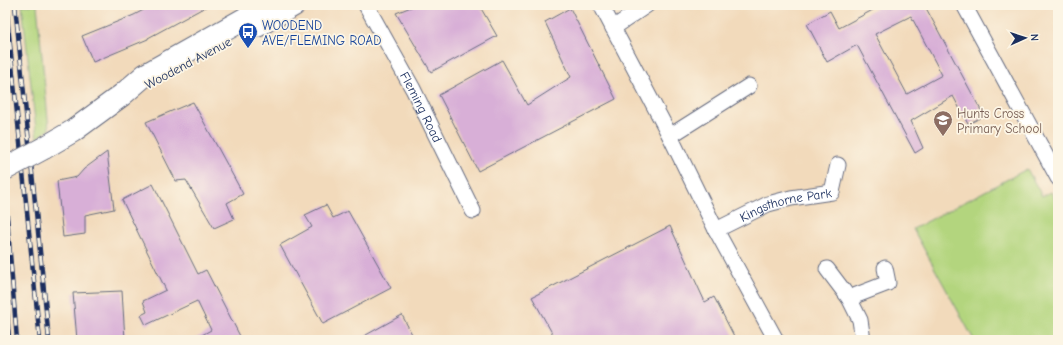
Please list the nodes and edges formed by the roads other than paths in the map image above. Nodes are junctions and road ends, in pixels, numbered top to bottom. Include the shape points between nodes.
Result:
1 (269, 5) edge
2 (294, 5) edge
3 (366, 5) edge
4 (601, 5) edge
5 (647, 5) edge
6 (964, 5) edge
7 (613, 28) junction
8 (750, 86) dead end
9 (122, 95) junction
10 (670, 136) junction
11 (838, 165) dead end
12 (5, 169) edge
13 (1058, 178) edge
14 (473, 211) dead end
15 (716, 230) junction
16 (885, 268) dead end
17 (827, 269) dead end
18 (850, 298) junction
19 (776, 340) edge
20 (863, 340) edge

1 - 9 street, Woodend Avenue via 145,75
2 - 9 street, Woodend Avenue via 152,84
3 - 14 street, Fleming Road via 413,89
4 - 7 street
5 - 7 street
6 - 13 street
7 - 10 street
8 - 10 street
9 - 12 street, Woodend Avenue, bridge via 73,131
10 - 15 street
11 - 15 street, Kingsthorne Park via 832,192 768,204
15 - 19 street
16 - 18 street via 888,283
17 - 18 street
18 - 20 street via 860,320

